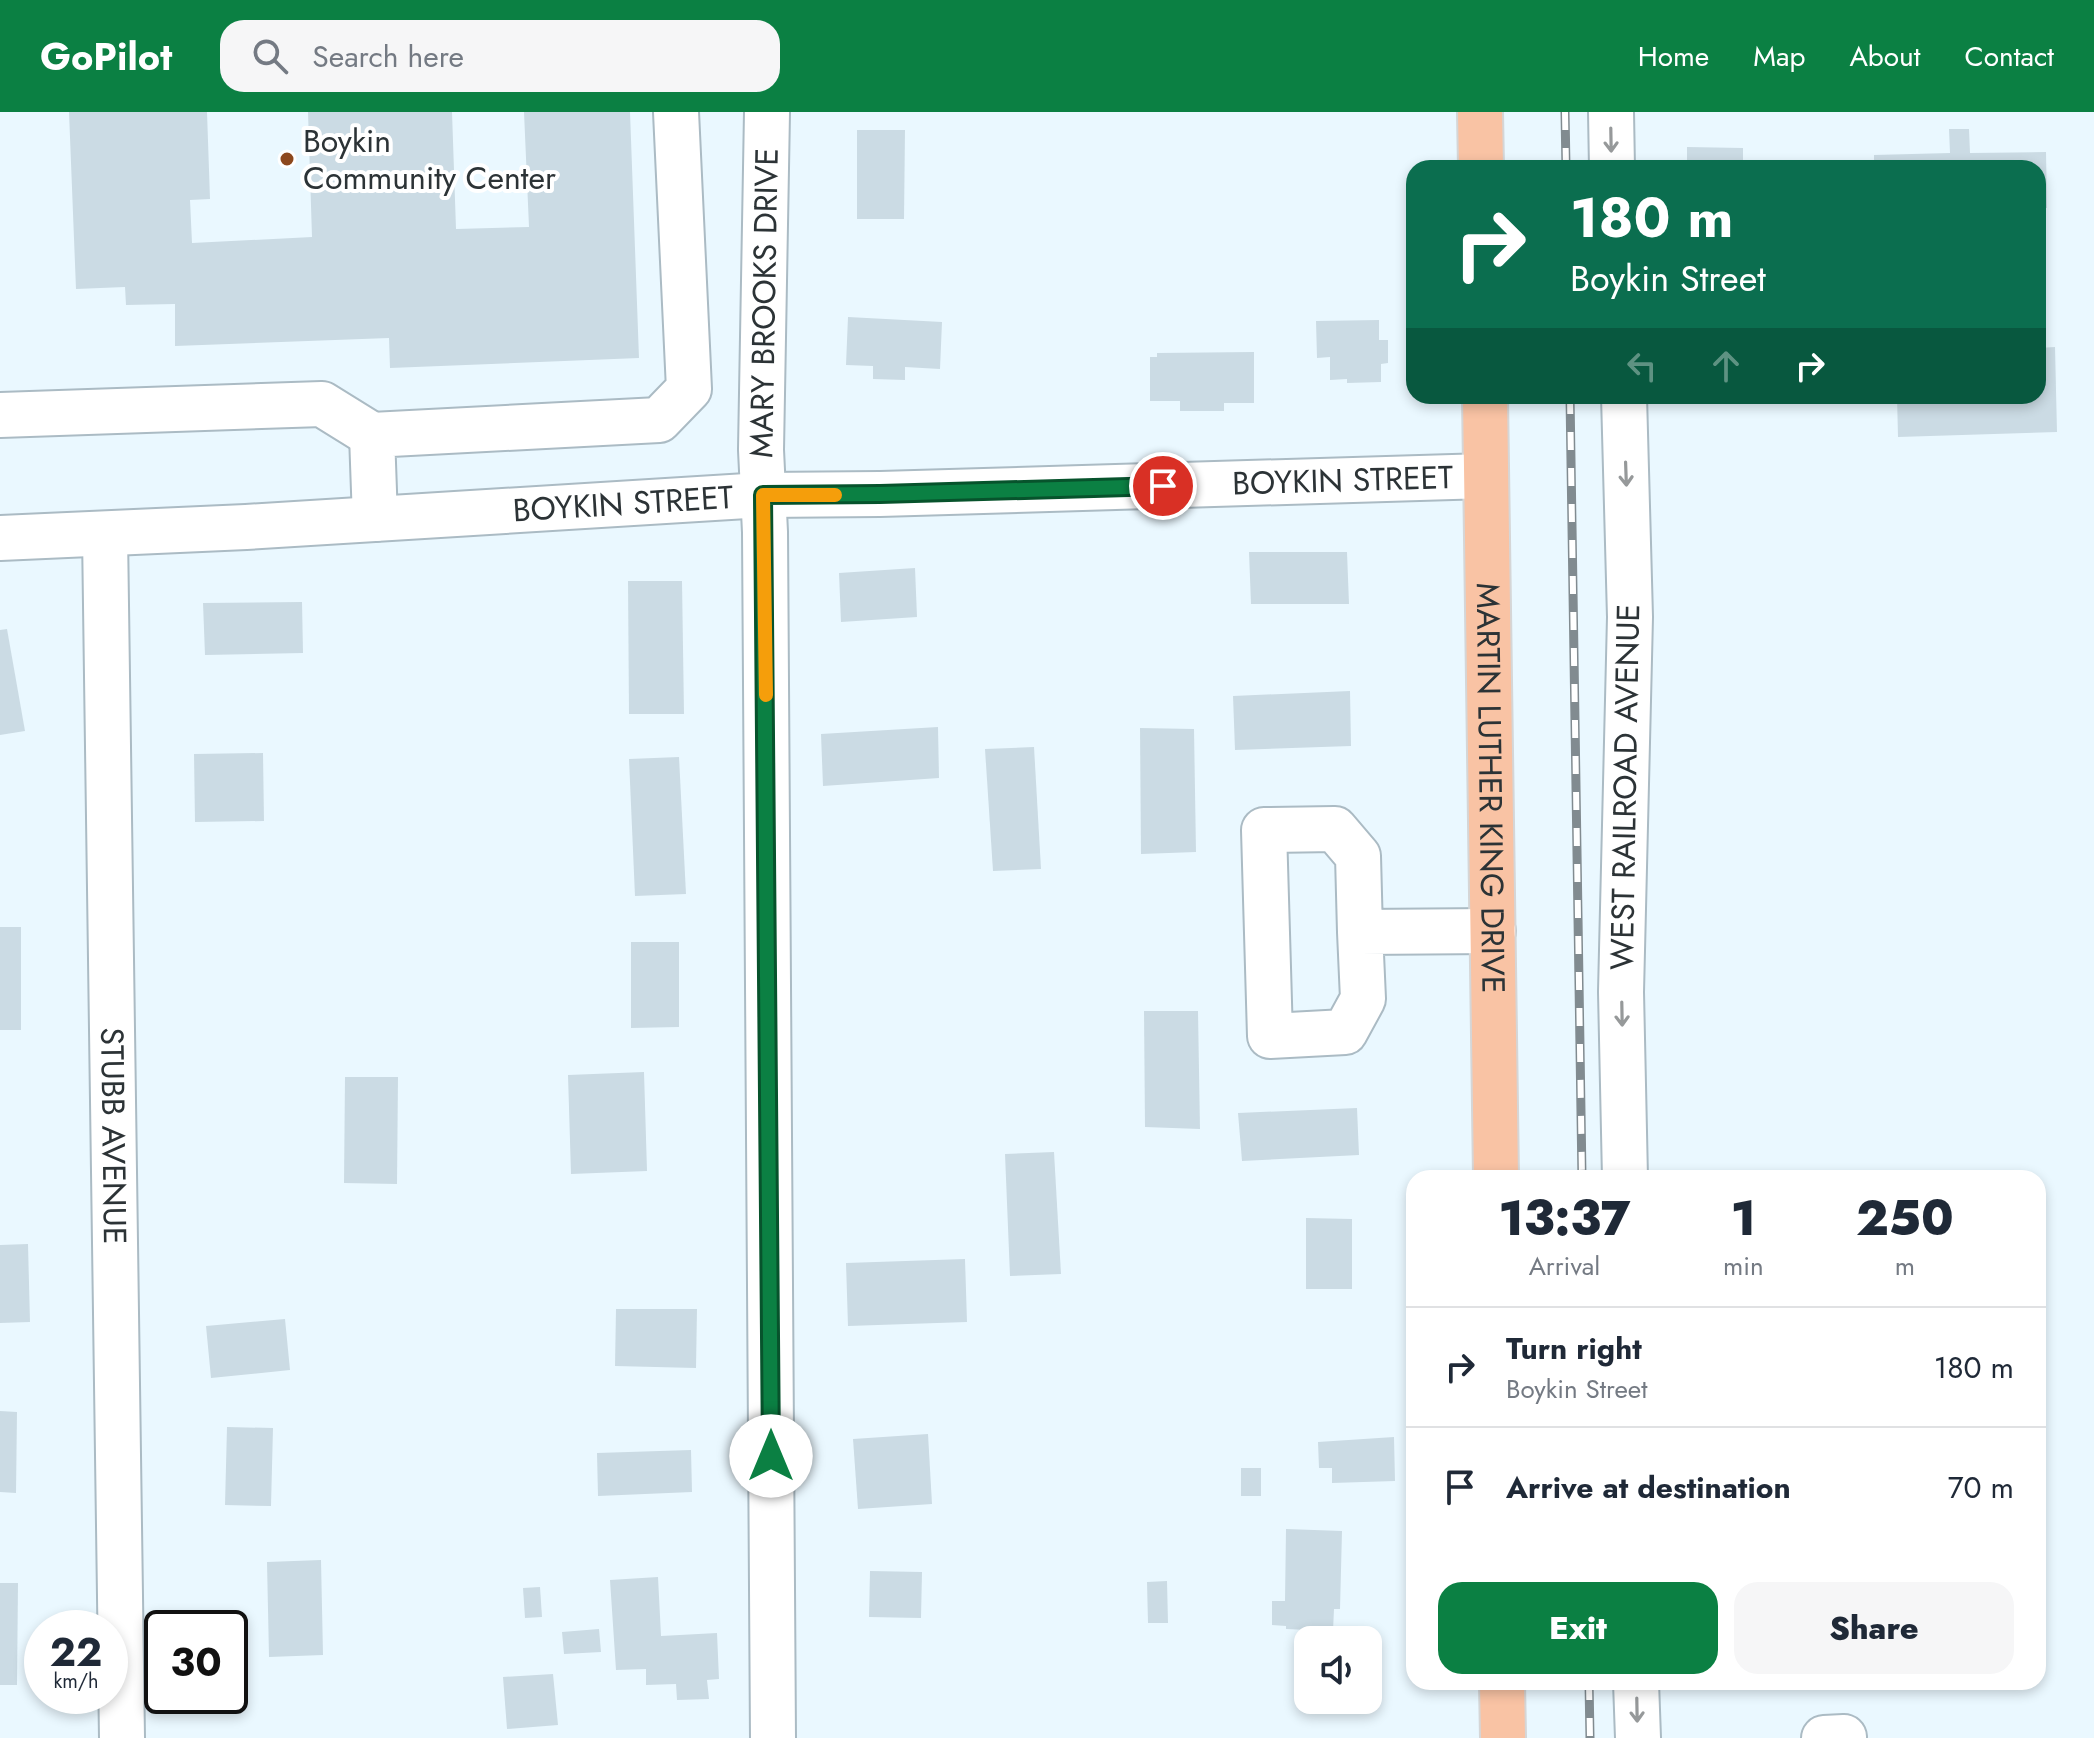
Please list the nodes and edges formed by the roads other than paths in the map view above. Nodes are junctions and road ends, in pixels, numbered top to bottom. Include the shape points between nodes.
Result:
1 (676, 112) edge
2 (767, 112) edge
3 (1480, 112) edge
4 (1611, 112) edge
5 (1481, 160) edge
6 (1612, 160) edge
7 (1485, 404) edge
8 (1624, 404) edge
9 (0, 415) edge
10 (372, 435) junction
11 (1486, 476) junction
12 (763, 495) junction
13 (375, 519) junction
14 (105, 534) junction
15 (0, 538) edge
16 (1493, 931) junction
17 (1360, 932) junction
18 (1496, 1170) edge
19 (1625, 1170) edge
20 (1502, 1690) edge
21 (1636, 1690) edge
22 (1844, 1737) edge
23 (122, 1738) edge
24 (773, 1738) edge
25 (1503, 1738) edge
26 (1638, 1738) edge
27 (1824, 1738) edge

1 - 10 street via 689,389 659,420
2 - 12 street, MARY BROOKS DRIVE
3 - 5 main road
4 -> 6 street
7 - 11 main road, MARTIN LUTHER KING DRIVE
8 -> 19 street, WEST RAILROAD AVENUE via 1630,617 1621,992
9 - 10 street via 322,404
10 - 13 street
11 - 12 street, BOYKIN STREET
11 - 16 main road, MARTIN LUTHER KING DRIVE
12 - 13 street, BOYKIN STREET
12 - 24 street, MARY BROOKS DRIVE
13 - 14 street, BOYKIN STREET
14 - 15 street, BOYKIN STREET
14 - 23 street, STUBB AVENUE
16 - 17 street
16 - 18 main road, MARTIN LUTHER KING DRIVE
17 - 17 street via 1363,999 1345,1032 1270,1036 1264,830 1335,829 1358,856
20 - 25 main road
21 -> 26 street
22 - 27 street

